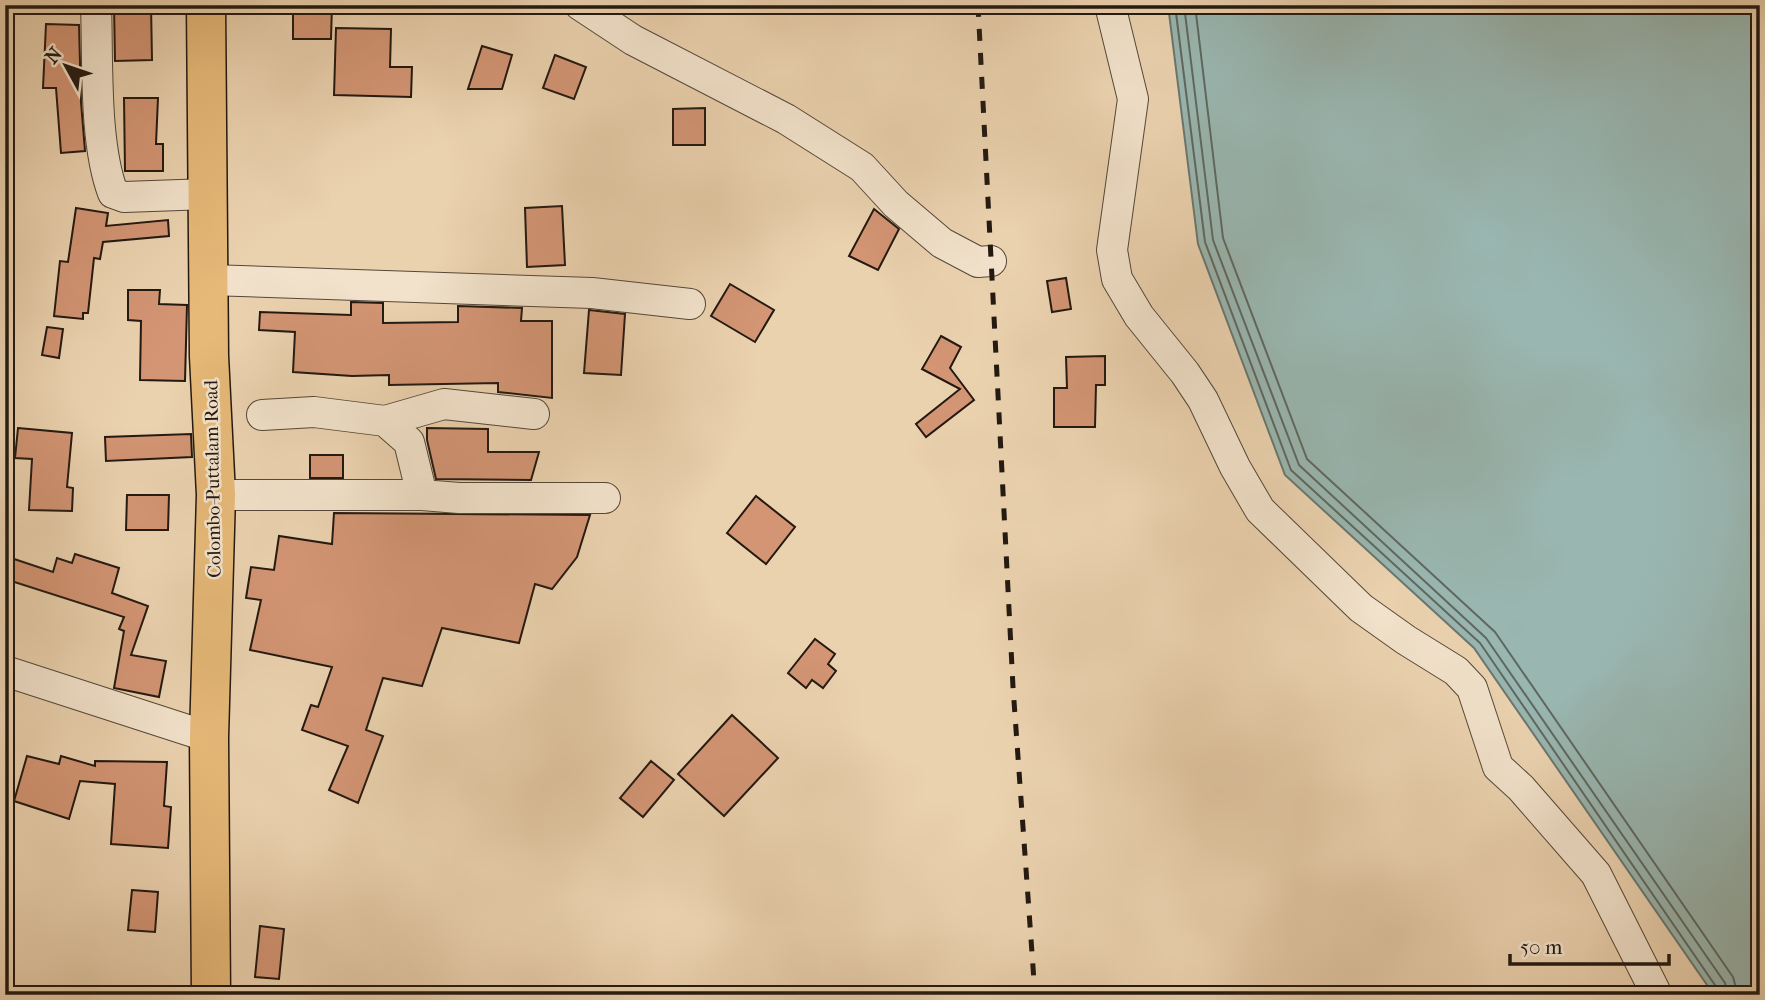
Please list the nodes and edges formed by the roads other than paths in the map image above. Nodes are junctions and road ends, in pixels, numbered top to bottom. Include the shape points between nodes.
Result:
1 (96, 5) edge
2 (205, 5) edge
3 (580, 5) edge
4 (1110, 5) edge
5 (208, 194) junction
6 (991, 261) dead end
7 (209, 280) junction
8 (691, 304) dead end
9 (534, 414) dead end
10 (262, 415) dead end
11 (385, 421) junction
12 (216, 495) junction
13 (422, 495) junction
14 (604, 498) dead end
15 (5, 671) edge
16 (209, 737) junction
17 (211, 995) edge
18 (1657, 995) edge

1 - 5 street via 100,120 114,192 124,197
2 - 5 highway, Colombo-Puttalam Road
3 - 6 street via 633,40 786,119 862,167 896,205 942,243 978,262
4 - 18 street via 1133,99 1112,250 1117,279 1139,316 1203,400 1260,510 1361,608 1456,671 1472,688 1498,766 1596,874
5 - 7 highway, Colombo-Puttalam Road
7 - 8 street via 592,293
7 - 12 highway, Colombo-Puttalam Road
9 - 11 street via 444,404
10 - 11 street via 314,412
11 - 13 street via 409,442
12 - 13 street
12 - 16 highway, Colombo-Puttalam Road
13 - 14 street
15 - 16 street
16 - 17 highway, Colombo-Puttalam Road

